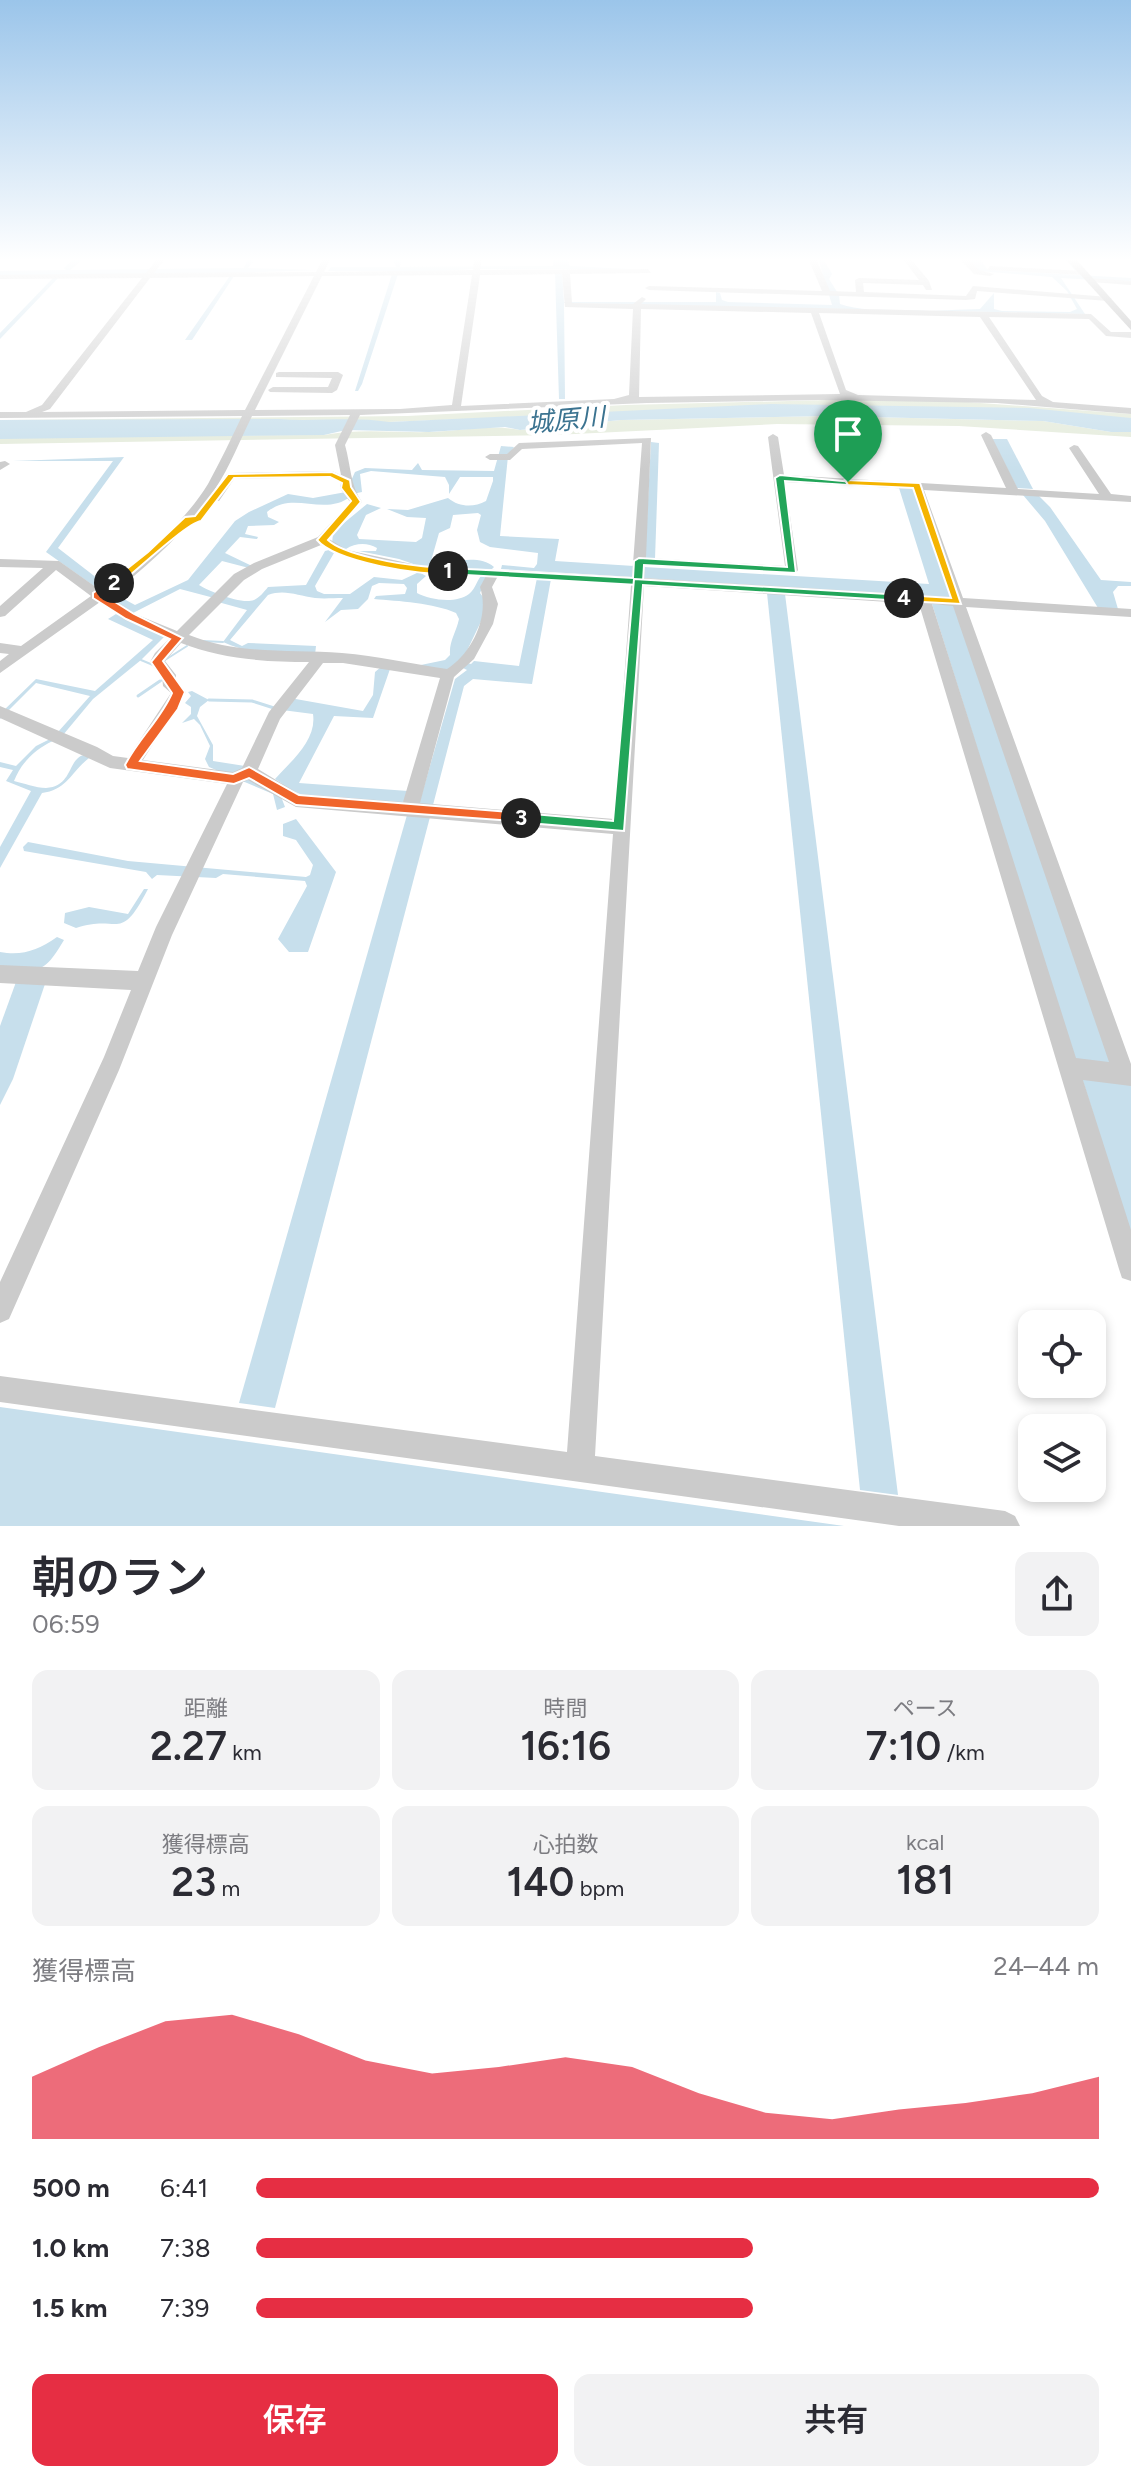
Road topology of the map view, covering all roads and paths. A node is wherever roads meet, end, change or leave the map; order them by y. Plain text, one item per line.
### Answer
1 (106, 329) edge
2 (291, 329) edge
3 (469, 329) edge
4 (636, 329) edge
5 (821, 329) edge
6 (993, 329) edge
7 (1104, 329) edge
8 (1131, 335) edge
9 (273, 365) junction
10 (279, 375) junction
11 (273, 390) junction
12 (869, 397) junction
13 (603, 403) junction
14 (1067, 405) junction
15 (43, 410) junction
16 (1131, 411) edge
17 (351, 412) junction
18 (429, 412) junction
19 (201, 413) junction
20 (249, 413) junction
21 (1, 415) edge
22 (986, 435) dead end
23 (773, 437) dead end
24 (1074, 448) dead end
25 (499, 457) dead end
26 (780, 478) junction
27 (917, 485) junction
28 (349, 489) junction
29 (1013, 490) junction
30 (1108, 498) junction
31 (1131, 499) edge
32 (188, 519) junction
33 (322, 540) junction
34 (0, 563) edge
35 (55, 564) junction
36 (638, 571) junction
37 (494, 572) junction
38 (97, 596) junction
39 (942, 600) junction
40 (0, 613) edge
41 (1131, 613) edge
42 (177, 638) junction
43 (0, 648) edge
44 (23, 651) junction
45 (318, 658) junction
46 (0, 668) edge
47 (459, 668) junction
48 (2, 713) edge
49 (132, 765) junction
50 (241, 776) junction
51 (420, 809) junction
52 (619, 827) junction
53 (0, 974) edge
54 (142, 981) junction
55 (1069, 1068) junction
56 (1113, 1073) edge
57 (1131, 1269) edge
58 (0, 1310) edge
59 (0, 1389) edge
60 (580, 1468) junction
61 (1005, 1526) edge

1 - 15 street
2 - 9 street
3 - 18 street
4 - 13 street
5 - 12 street
6 - 14 street
7 - 8 street
9 - 10 street
9 - 20 street
10 - 11 street
10 - 11 street
11 - 17 street
12 - 13 street
12 - 14 street
13 - 18 street
14 - 16 street
15 - 19 street
15 - 21 street
17 - 18 street
17 - 20 street
17 - 28 street
19 - 20 street
19 - 21 street
20 - 32 street
22 - 29 street
23 - 26 street
24 - 30 street
25 - 36 street
26 - 27 street
26 - 36 street
27 - 29 street
27 - 39 street
28 - 32 street
28 - 33 street
29 - 30 street
30 - 31 street
32 - 38 street
33 - 37 street
33 - 42 street
34 - 35 street
35 - 38 street
35 - 40 street
36 - 37 street
36 - 39 street
36 - 52 street
37 - 47 street
38 - 42 street
38 - 44 street
39 - 41 street
39 - 55 street
39 - 56 street
42 - 45 street
42 - 49 street
43 - 44 street
44 - 46 street
45 - 47 street
45 - 50 street
47 - 51 street
48 - 49 street
49 - 50 street
50 - 51 street
50 - 54 street
51 - 52 street
52 - 60 street
53 - 54 street
54 - 58 street
55 - 56 street
55 - 57 street
59 - 60 street
60 - 61 street

